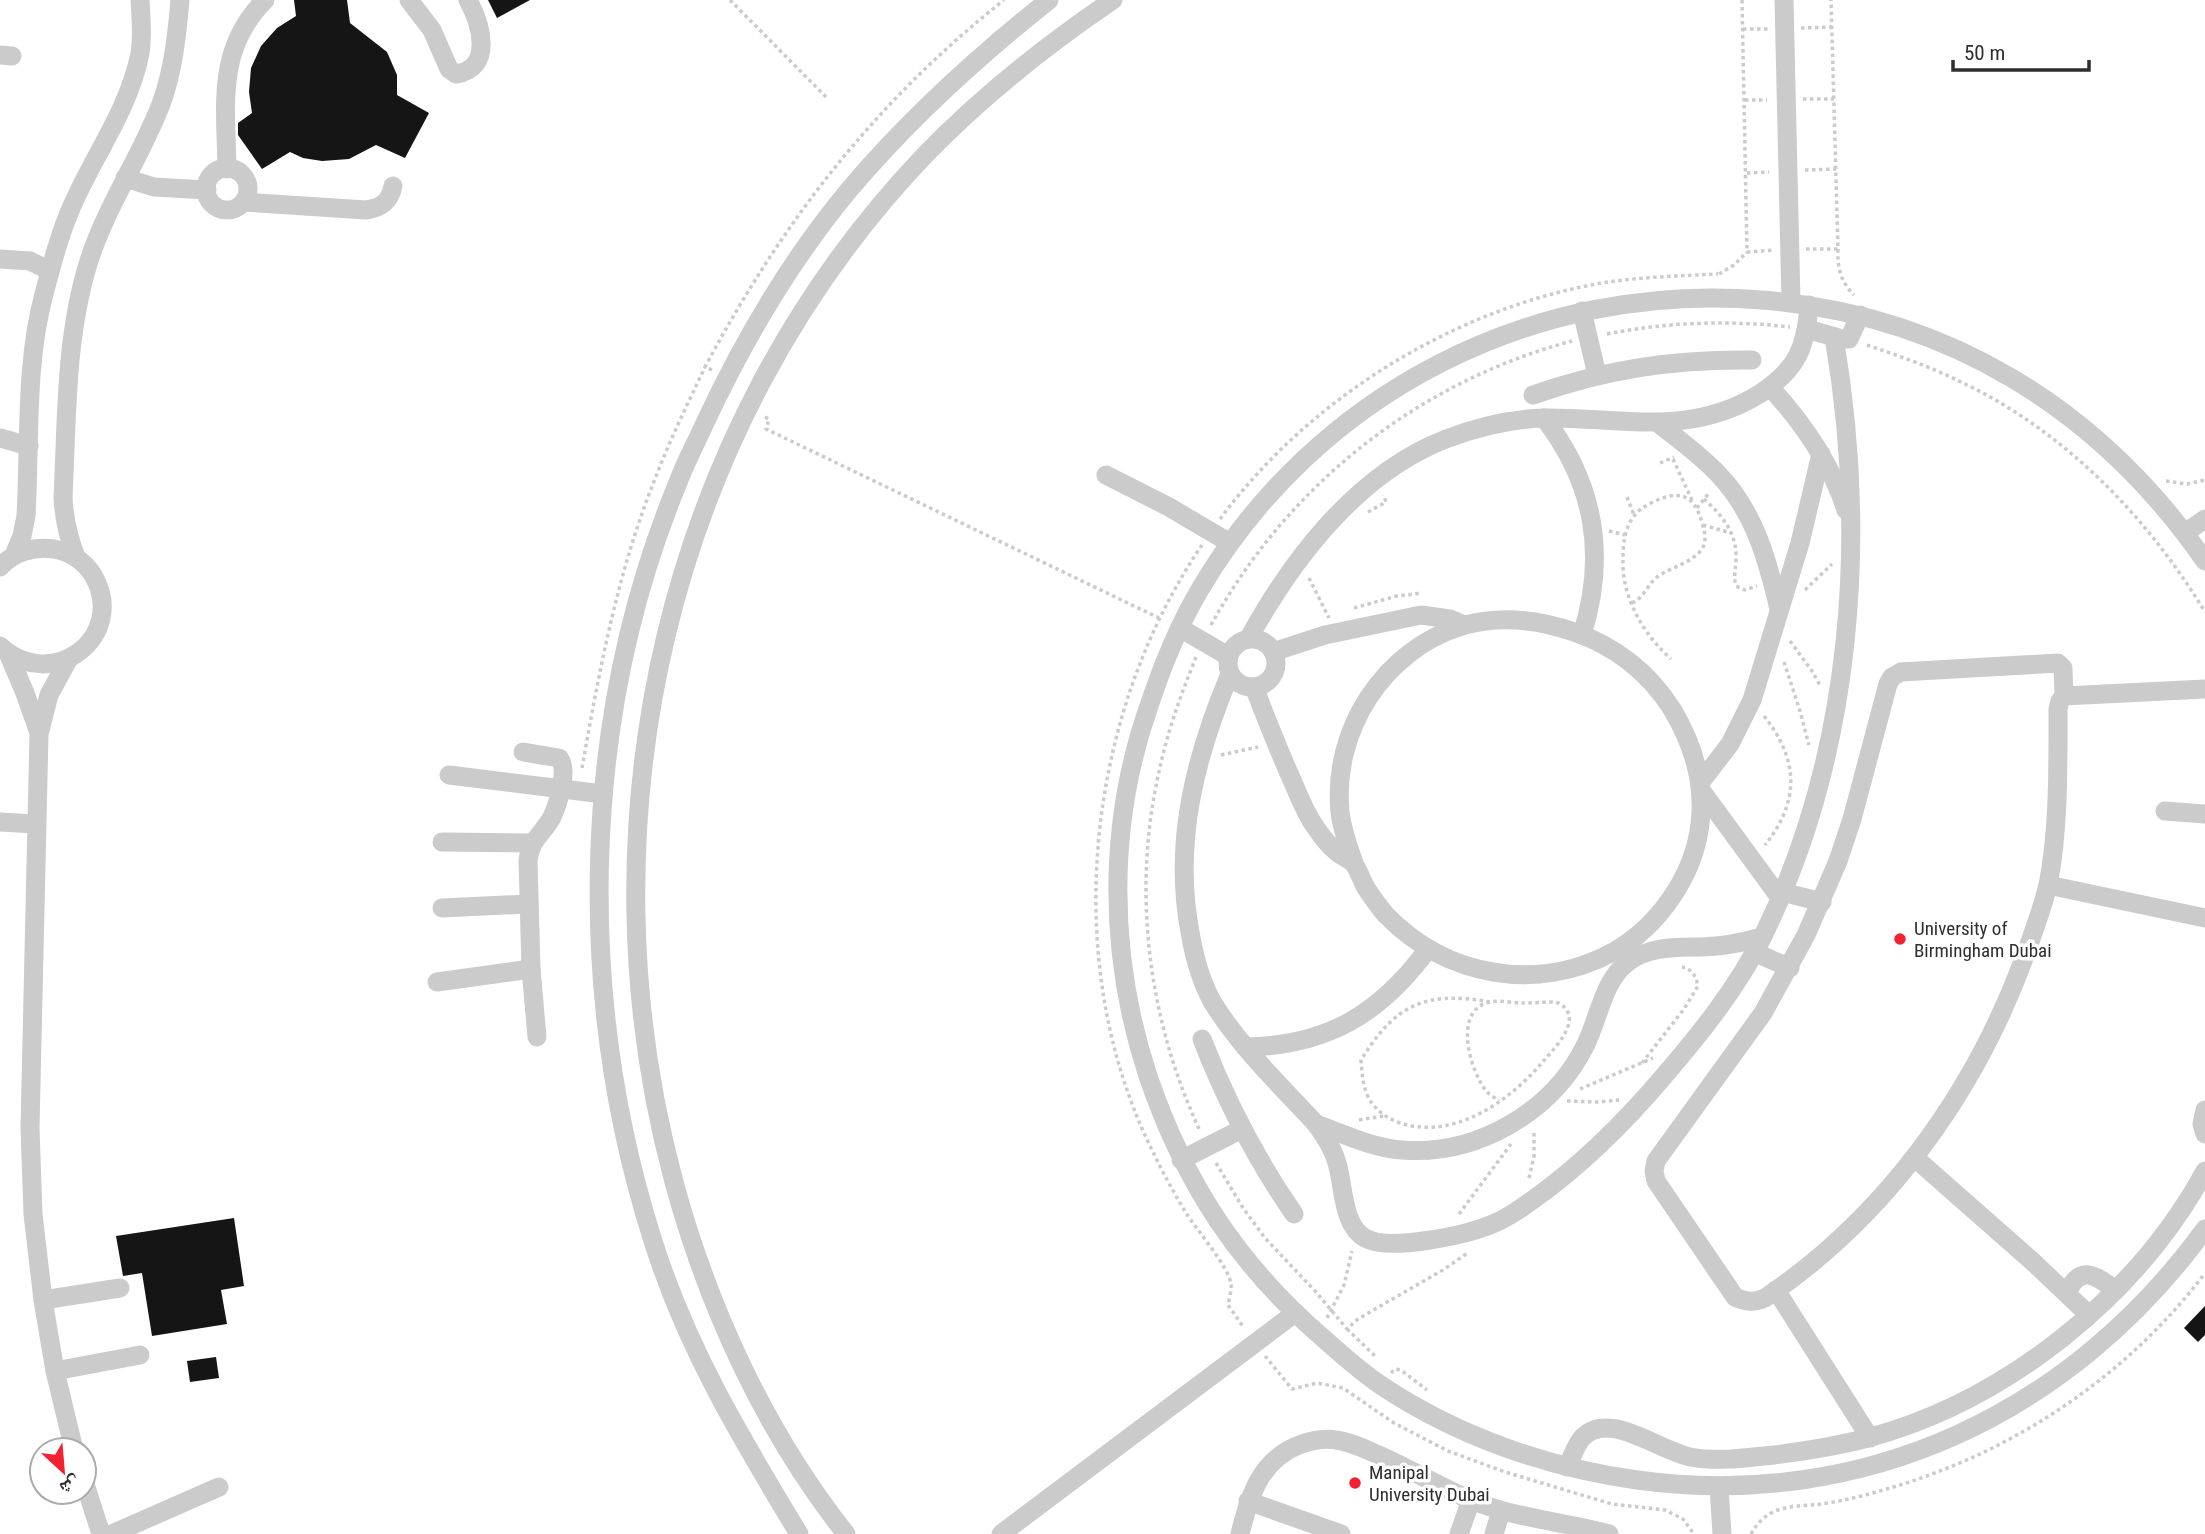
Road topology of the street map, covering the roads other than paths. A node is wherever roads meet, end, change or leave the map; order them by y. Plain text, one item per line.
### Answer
1 (140, 0) edge
2 (180, 0) edge
3 (265, 0) edge
4 (408, 0) edge
5 (468, 0) edge
6 (1049, 0) edge
7 (1113, 0) edge
8 (1784, 0) edge
9 (227, 169) junction
10 (125, 178) junction
11 (393, 186) dead end
12 (207, 190) junction
13 (244, 202) junction
14 (0, 258) edge
15 (50, 271) junction
16 (1800, 304) junction
17 (1582, 311) junction
18 (1860, 315) junction
19 (1807, 329) junction
20 (1842, 338) junction
21 (1752, 360) dead end
22 (1597, 375) junction
23 (1770, 387) junction
24 (1533, 395) dead end
25 (1544, 418) junction
26 (1658, 423) junction
27 (0, 438) edge
28 (29, 446) junction
29 (1821, 454) junction
30 (1106, 475) dead end
31 (2205, 519) edge
32 (1851, 531) junction
33 (2185, 533) junction
34 (1230, 543) junction
35 (76, 557) junction
36 (7, 561) edge
37 (2205, 561) edge
38 (1776, 623) junction
39 (1464, 625) junction
40 (1180, 628) junction
41 (1582, 635) junction
42 (1249, 638) junction
43 (4, 649) edge
44 (1273, 652) junction
45 (68, 660) junction
46 (1229, 665) junction
47 (1254, 687) junction
48 (2205, 689) edge
49 (2064, 696) junction
50 (39, 733) junction
51 (523, 752) dead end
52 (450, 770) dead end
53 (562, 783) junction
54 (1700, 787) junction
55 (603, 794) junction
56 (2165, 811) dead end
57 (2205, 814) edge
58 (0, 822) edge
59 (35, 824) junction
60 (442, 842) dead end
61 (532, 843) junction
62 (1354, 863) junction
63 (2048, 885) junction
64 (1781, 895) junction
65 (1822, 902) junction
66 (528, 904) junction
67 (442, 908) dead end
68 (2205, 918) edge
69 (1758, 944) junction
70 (1428, 949) junction
71 (1790, 968) junction
72 (531, 969) junction
73 (437, 982) dead end
74 (537, 1037) dead end
75 (1202, 1039) dead end
76 (1245, 1047) junction
77 (2205, 1110) edge
78 (1316, 1124) junction
79 (1242, 1129) junction
80 (2205, 1134) edge
81 (1915, 1158) junction
82 (1181, 1160) junction
83 (2205, 1171) edge
84 (1294, 1213) dead end
85 (2205, 1229) edge
86 (120, 1288) dead end
87 (1776, 1290) junction
88 (2116, 1290) junction
89 (2067, 1293) junction
90 (43, 1300) junction
91 (1295, 1313) junction
92 (2089, 1315) junction
93 (140, 1355) dead end
94 (55, 1371) junction
95 (71, 1436) edge
96 (1870, 1438) junction
97 (1567, 1467) junction
98 (219, 1487) dead end
99 (1718, 1487) junction
100 (1471, 1500) junction
101 (1248, 1501) junction
102 (92, 1506) edge
103 (1501, 1511) junction
104 (101, 1534) edge
105 (111, 1534) edge
106 (799, 1534) edge
107 (846, 1534) edge
108 (1001, 1534) edge
109 (1240, 1534) edge
110 (1341, 1534) edge
111 (1459, 1534) edge
112 (1494, 1534) edge
113 (1609, 1534) edge
114 (1722, 1534) edge

1 - 15 street
2 - 10 street
3 - 9 street
4 - 5 street
6 - 55 street
7 - 107 street
8 - 16 street
9 - 12 street
9 - 13 street
10 - 12 street
10 - 35 street
11 - 13 street
12 - 13 street
14 - 15 street
15 - 28 street
16 - 17 street
16 - 18 street
16 - 19 street
17 - 22 street
17 - 34 street
18 - 20 street
18 - 33 street
19 - 20 street
19 - 23 street
20 - 32 street
21 - 22 street
22 - 24 street
23 - 26 street
23 - 29 street
25 - 26 street
25 - 41 street
25 - 42 street
26 - 38 street
27 - 28 street
28 - 36 street
29 - 32 street
29 - 38 street
30 - 34 street
31 - 33 street
32 - 64 street
33 - 37 street
34 - 40 street
35 - 36 street
35 - 45 street
38 - 54 street
39 - 41 street
39 - 44 street
39 - 62 street
40 - 46 street
40 - 82 street
41 - 54 street
42 - 44 street
42 - 46 street
43 - 45 street
43 - 50 street
44 - 47 street
45 - 50 street
46 - 47 street
46 - 76 street
47 - 62 street
48 - 49 street
49 - 63 street
49 - 65 street
50 - 59 street
51 - 53 street
52 - 53 street
53 - 55 street
53 - 61 street
54 - 64 street
54 - 70 street
55 - 106 street
56 - 57 street
58 - 59 street
59 - 90 street
60 - 61 street
61 - 66 street
62 - 70 street
63 - 68 street
63 - 81 street
64 - 65 street
64 - 69 street
65 - 71 street
66 - 67 street
66 - 72 street
69 - 71 street
69 - 78 street
69 - 78 street
70 - 76 street
71 - 87 street
72 - 73 street
72 - 74 street
75 - 79 street
76 - 78 street
77 - 80 street
79 - 82 street
79 - 84 street
81 - 87 street
81 - 89 street
82 - 91 street
83 - 88 street
85 - 99 street
86 - 90 street
87 - 96 street
88 - 89 street
88 - 92 street
89 - 92 street
90 - 94 street
91 - 97 street
91 - 108 street
92 - 96 street
93 - 94 street
94 - 95 street
96 - 97 street
97 - 99 street
98 - 105 street
99 - 114 street
100 - 101 street
100 - 103 street
100 - 111 street
101 - 109 street
101 - 110 street
102 - 104 street
103 - 112 street
103 - 113 street

